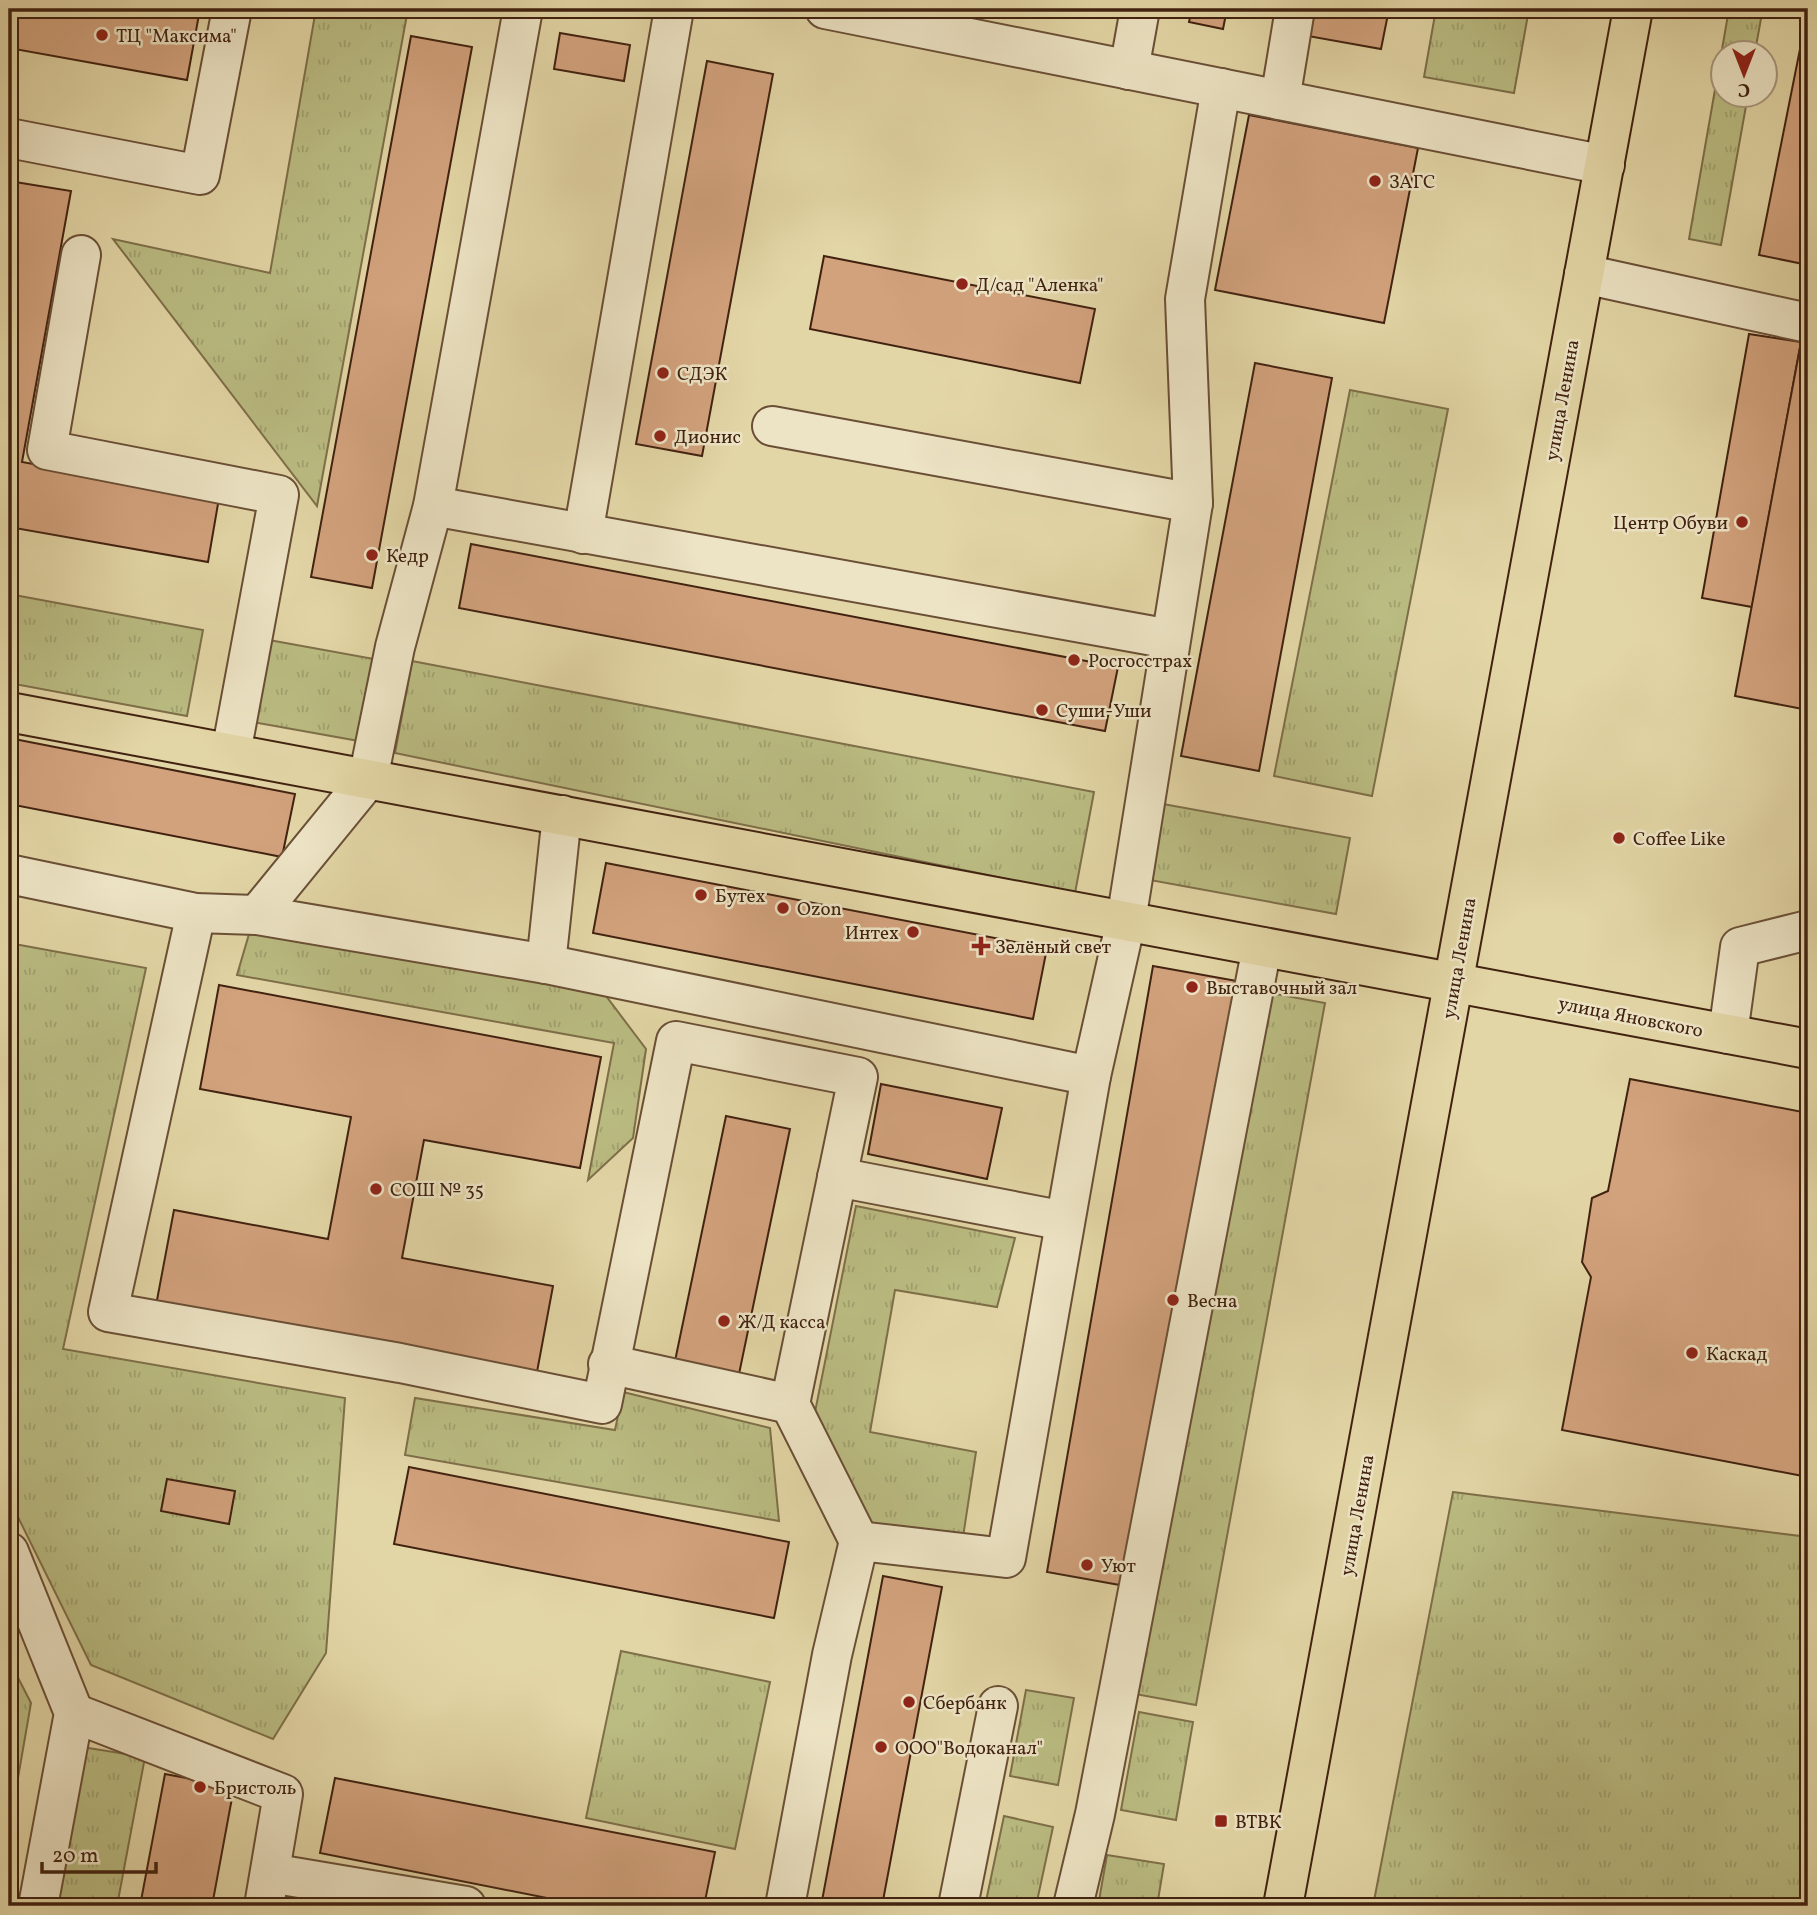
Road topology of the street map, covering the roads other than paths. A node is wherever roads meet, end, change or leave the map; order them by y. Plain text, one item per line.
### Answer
1 (232, 9) edge
2 (523, 9) edge
3 (674, 9) edge
4 (831, 9) edge
5 (1140, 9) edge
6 (1295, 9) edge
7 (1633, 9) edge
8 (1129, 70) junction
9 (1221, 88) junction
10 (1280, 100) junction
11 (9, 138) edge
12 (1605, 165) junction
13 (81, 255) dead end
14 (1584, 274) junction
15 (1808, 323) edge
16 (772, 426) dead end
17 (1193, 503) junction
18 (433, 506) junction
19 (583, 534) junction
20 (1170, 639) junction
21 (9, 712) edge
22 (231, 754) junction
23 (368, 779) junction
24 (562, 815) junction
25 (9, 874) edge
26 (196, 913) junction
27 (257, 915) junction
28 (1126, 921) junction
29 (1808, 930) edge
30 (1262, 947) junction
31 (546, 964) junction
32 (1454, 983) junction
33 (1728, 1034) junction
34 (1808, 1049) edge
35 (1091, 1076) junction
36 (837, 1177) junction
37 (1065, 1221) junction
38 (608, 1364) junction
39 (790, 1404) junction
40 (859, 1541) junction
41 (9, 1552) edge
42 (998, 1706) dead end
43 (74, 1713) junction
44 (267, 1889) edge
45 (38, 1906) edge
46 (466, 1906) edge
47 (785, 1906) edge
48 (958, 1906) edge
49 (1073, 1906) edge
50 (1283, 1906) edge

1 - 11 lane
2 - 18 lane
3 - 19 lane
4 - 8 lane
5 - 8 lane
6 - 10 lane
7 - 12 main road, улица Ленина
8 - 9 lane
9 - 10 lane
9 - 17 lane
10 - 12 lane
12 - 14 main road, улица Ленина
13 - 22 lane
14 - 15 lane
14 - 32 main road, улица Ленина
16 - 17 lane
17 - 20 lane
18 - 19 lane
18 - 23 lane
19 - 20 lane
20 - 28 lane
21 - 22 main road, улица Яновского
22 - 23 main road, улица Яновского
23 - 24 main road, улица Яновского
23 - 27 lane
24 - 28 main road, улица Яновского
24 - 31 lane
25 - 26 lane
26 - 27 lane
26 - 38 lane
27 - 31 lane
28 - 30 main road, улица Яновского
28 - 35 lane
29 - 33 lane
30 - 32 main road, улица Яновского
30 - 49 lane
31 - 35 lane
32 - 33 main road, улица Яновского
32 - 50 main road, улица Ленина
33 - 34 main road, улица Яновского
35 - 37 lane
36 - 37 lane
36 - 38 lane
36 - 39 lane
37 - 40 lane
38 - 39 lane
39 - 40 lane
40 - 47 lane
41 - 43 lane
42 - 48 lane
43 - 44 lane
43 - 45 lane
44 - 46 lane

